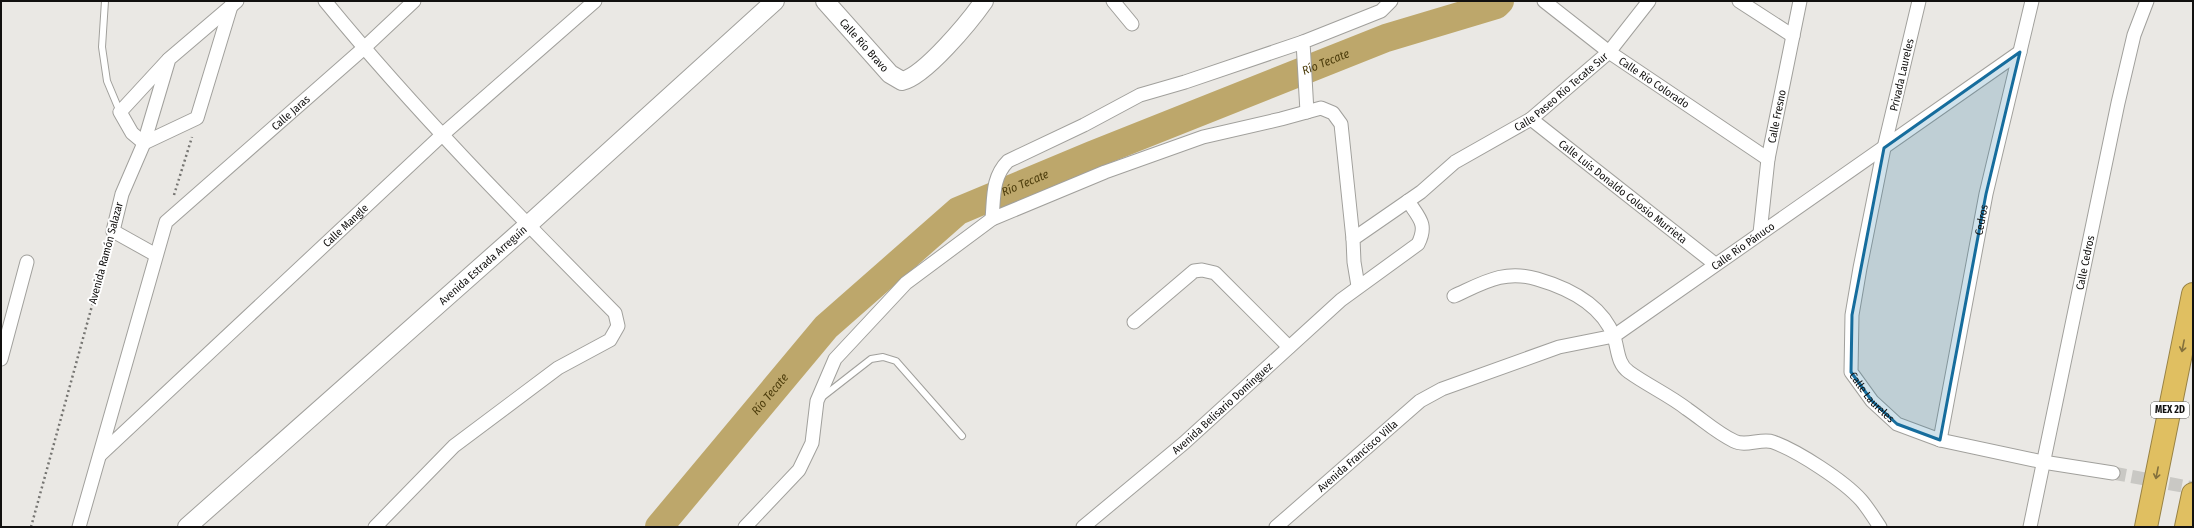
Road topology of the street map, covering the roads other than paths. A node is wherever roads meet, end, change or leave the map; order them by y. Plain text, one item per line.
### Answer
1 (105, 1) edge
2 (325, 1) edge
3 (414, 1) edge
4 (595, 1) edge
5 (775, 1) edge
6 (825, 1) edge
7 (1113, 1) edge
8 (1391, 1) edge
9 (1544, 1) edge
10 (1649, 1) edge
11 (1740, 1) edge
12 (1800, 1) edge
13 (1920, 1) edge
14 (2032, 1) edge
15 (2147, 1) edge
16 (233, 3) edge
17 (976, 4) edge
18 (1132, 24) dead end
19 (1792, 36) junction
20 (1303, 42) junction
21 (364, 48) junction
22 (1609, 52) junction
23 (2020, 52) junction
24 (169, 59) junction
25 (120, 112) junction
26 (1307, 112) junction
27 (1530, 119) junction
28 (442, 134) junction
29 (144, 144) junction
30 (1884, 148) junction
31 (1768, 160) junction
32 (1408, 201) junction
33 (992, 219) junction
34 (528, 225) junction
35 (1760, 233) junction
36 (1353, 239) junction
37 (156, 255) junction
38 (27, 262) dead end
39 (1716, 264) junction
40 (1358, 286) junction
41 (2193, 294) edge
42 (1454, 296) dead end
43 (1134, 322) dead end
44 (1614, 336) junction
45 (1289, 347) junction
46 (1, 359) edge
47 (1442, 389) joint
48 (817, 401) junction
49 (962, 436) dead end
50 (1940, 440) junction
51 (100, 455) junction
52 (2043, 462) junction
53 (2113, 473) tunnel mouth
54 (2193, 494) edge
55 (79, 527) edge
56 (187, 527) edge
57 (375, 527) edge
58 (745, 527) edge
59 (1083, 527) edge
60 (1276, 527) edge
61 (1880, 527) edge
62 (2030, 527) edge
63 (2146, 527) edge
64 (2186, 527) edge

1 - 25 lane
2 - 21 street
3 - 21 street, Calle Jaras
4 - 28 street, Calle Mangle
5 - 34 street, Avenida Estrada Arreguín
6 - 17 street, Calle Río Bravo
7 - 18 street
8 - 20 street
9 - 22 street, Calle Río Colorado
10 - 22 street, Calle Paseo Río Tecate Sur
11 - 19 street
12 - 19 street, Calle Fresno
13 - 30 street, Privada Laureles
14 - 23 street, Cedros
15 - 52 street, Calle Cedros
16 - 24 street
16 - 29 street
19 - 31 street, Calle Fresno
20 - 26 street
20 - 33 street
21 - 28 street
21 - 37 street, Calle Jaras
22 - 27 street, Calle Paseo Río Tecate Sur
22 - 31 street, Calle Río Colorado
23 - 30 street, Calle Río Pánuco
23 - 50 street, Cedros
24 - 25 street
24 - 29 street, Avenida Ramón Salazar
25 - 29 street
26 - 33 street
26 - 36 street
27 - 32 street, Calle Paseo Río Tecate Sur
27 - 39 street, Calle Luis Donaldo Colosio Murrieta
28 - 34 street
28 - 51 street, Calle Mangle
29 - 37 street, Avenida Ramón Salazar
30 - 35 street, Calle Río Pánuco
30 - 50 street, Calle Laureles
31 - 35 street, Calle Fresno
32 - 36 street, Calle Paseo Río Tecate Sur
32 - 40 street, Avenida Belisario Domínguez
33 - 48 street
34 - 56 street, Avenida Estrada Arreguín
34 - 57 street
35 - 39 street, Calle Río Pánuco
36 - 40 street
37 - 51 street
38 - 46 street
39 - 44 street, Calle Río Pánuco
40 - 45 street, Avenida Belisario Domínguez
41 -> 63 highway, MEX 2D
42 - 44 street
43 - 45 street
44 - 47 street, Calle Río Pánuco
44 - 61 street
45 - 59 street, Avenida Belisario Domínguez
47 - 60 street, Avenida Francisco Villa
48 - 49 lane
48 - 58 street
50 - 52 street, Calle Laureles
51 - 55 street
52 - 53 street, Calle Laureles
52 - 62 street, Calle Cedros
54 - 64 highway

